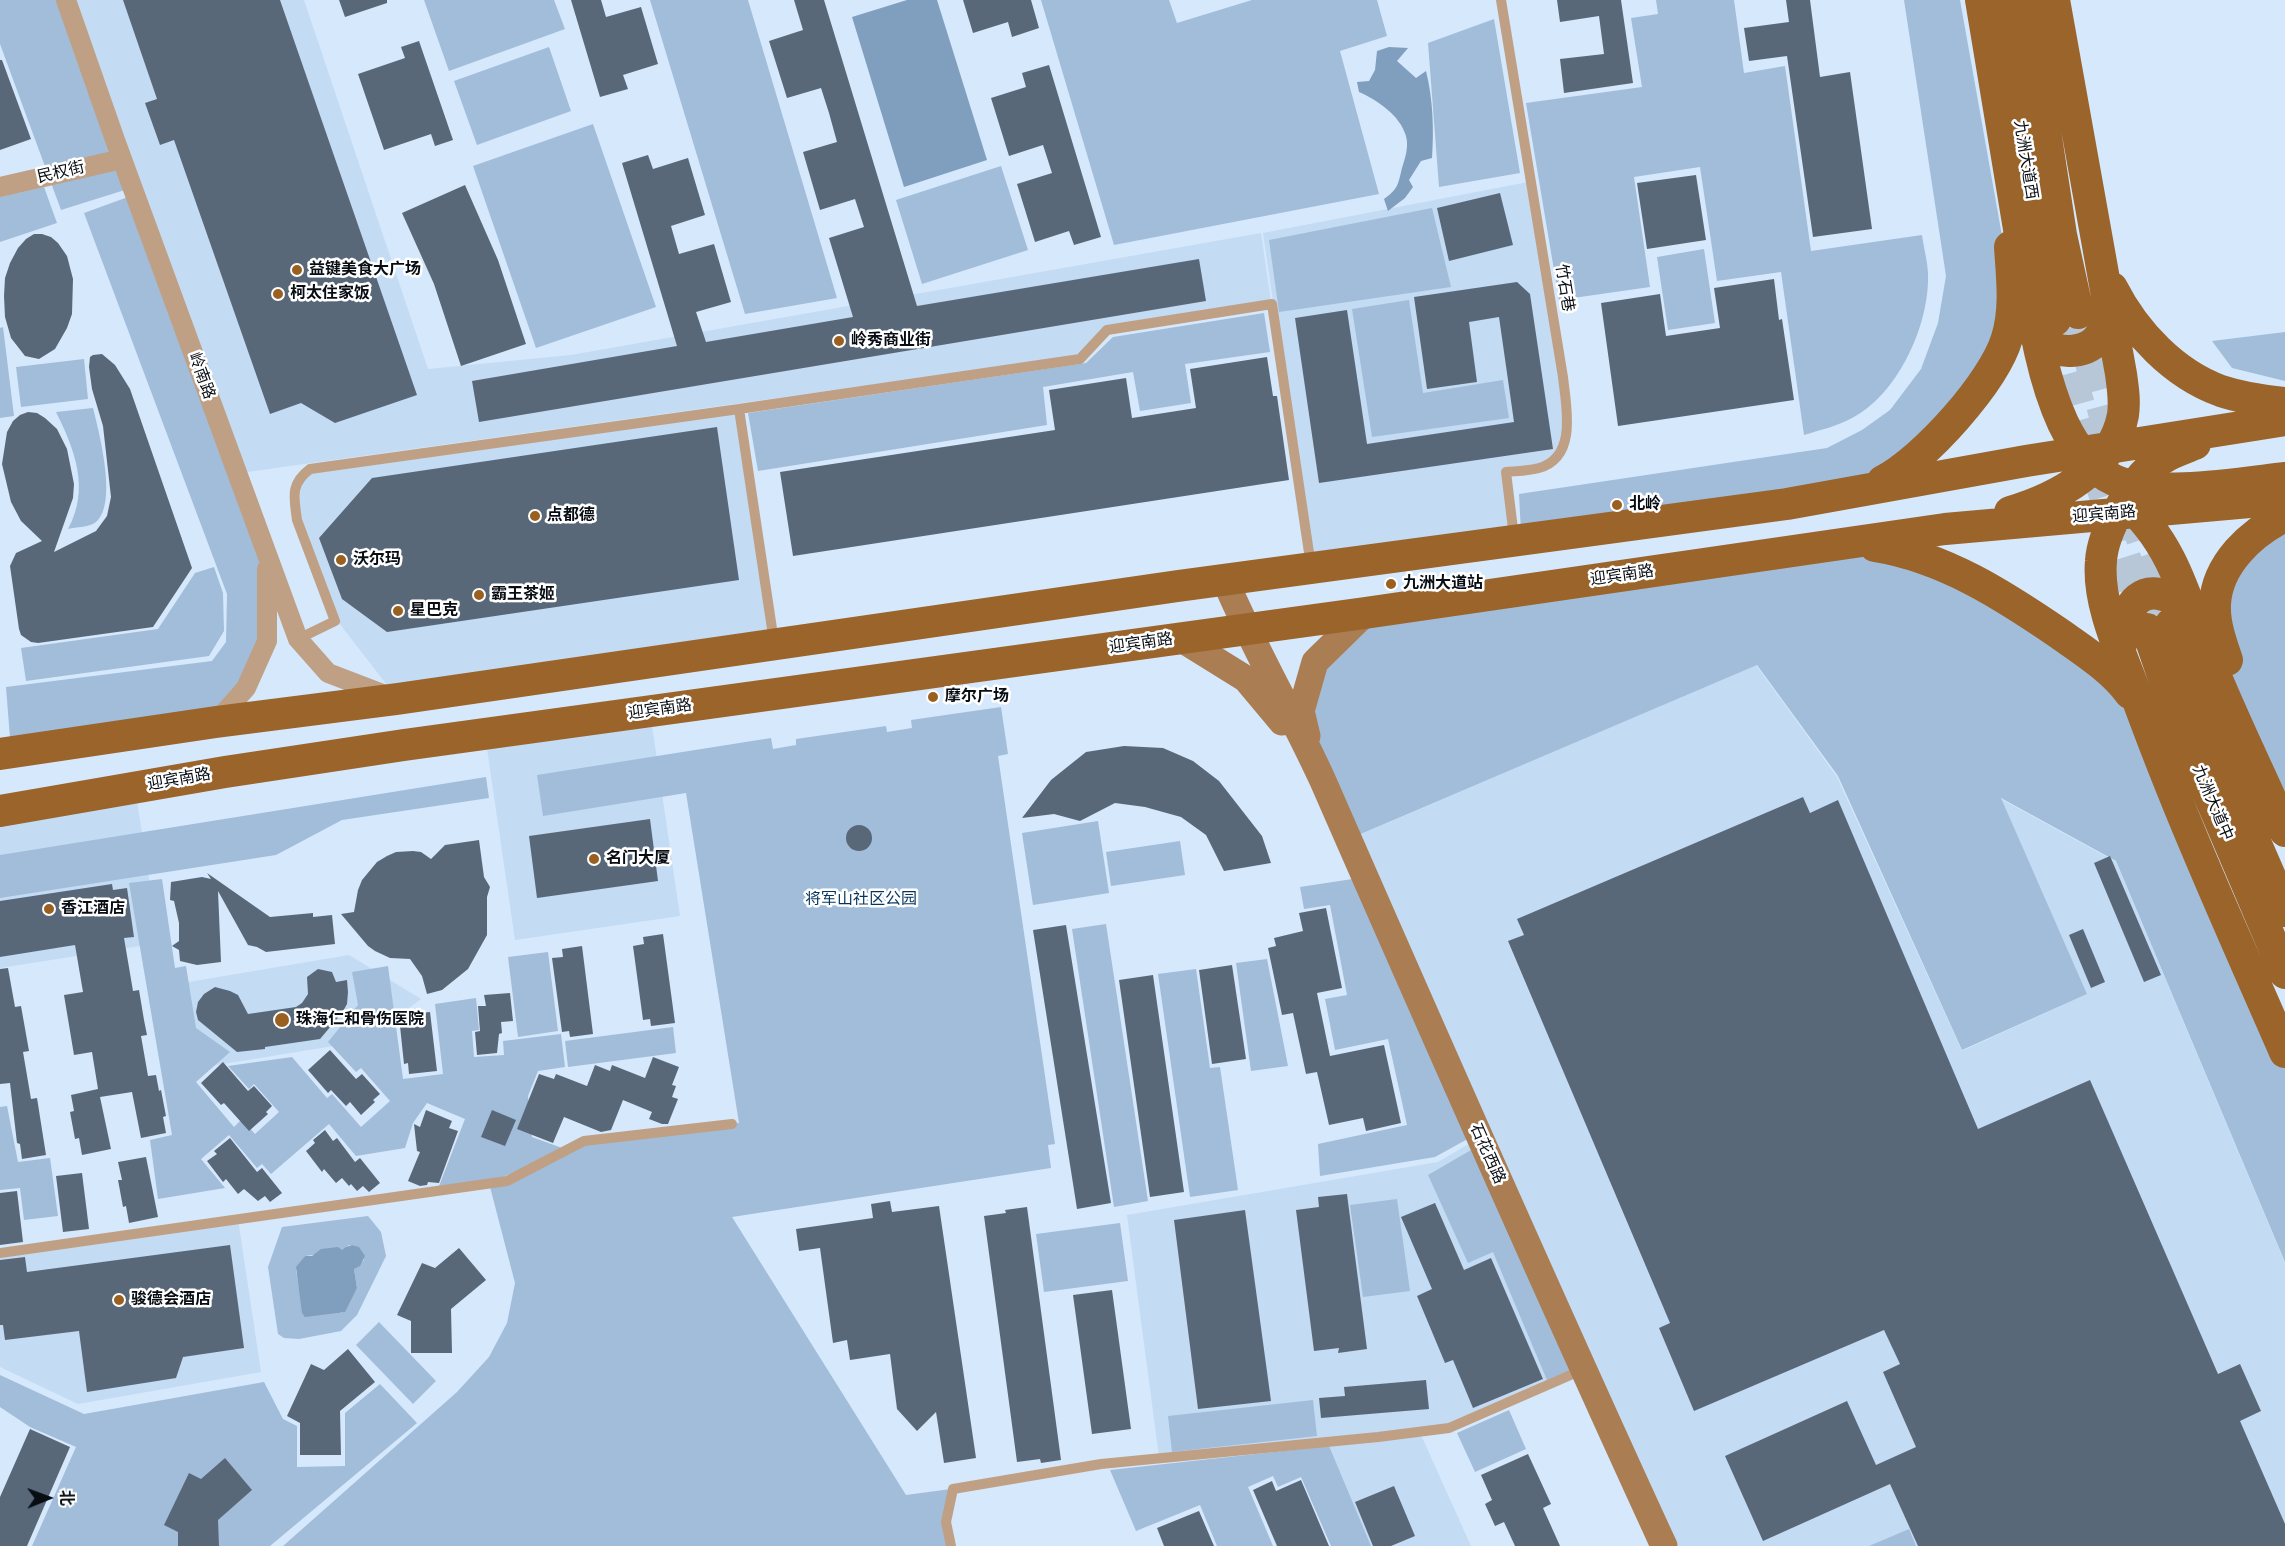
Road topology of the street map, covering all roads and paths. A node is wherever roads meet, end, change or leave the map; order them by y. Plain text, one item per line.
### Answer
1 (66, 0) edge
2 (1501, 0) edge
3 (1969, 0) edge
4 (1982, 0) edge
5 (1998, 0) edge
6 (2025, 0) edge
7 (2054, 0) edge
8 (122, 159) junction
9 (0, 187) edge
10 (2010, 247) junction
11 (2102, 268) junction
12 (2108, 300) junction
13 (2022, 319) junction
14 (2285, 403) edge
15 (739, 408) junction
16 (2285, 420) edge
17 (2248, 427) junction
18 (2094, 459) junction
19 (2285, 478) edge
20 (1870, 488) junction
21 (2285, 499) edge
22 (1787, 504) junction
23 (2128, 504) junction
24 (2285, 516) edge
25 (1945, 529) junction
26 (1514, 541) junction
27 (1854, 542) junction
28 (1795, 551) junction
29 (267, 557) junction
30 (1311, 568) junction
31 (1225, 580) junction
32 (1365, 613) junction
33 (2169, 621) junction
34 (1246, 629) junction
35 (1180, 638) junction
36 (298, 639) junction
37 (775, 645) junction
38 (2120, 651) junction
39 (397, 699) junction
40 (2145, 720) junction
41 (216, 722) junction
42 (0, 754) edge
43 (1313, 760) junction
44 (0, 811) edge
45 (2281, 822) edge
46 (2285, 911) edge
47 (2285, 973) edge
48 (2285, 1052) edge
49 (732, 1124) dead end
50 (0, 1252) edge
51 (1582, 1370) junction
52 (951, 1546) edge
53 (1664, 1546) edge

1 - 8 street, 岭南路
2 - 26 lane, 竹石巷
3 - 10 main road
4 - 19 main road, bridge
5 - 6 main road, 九洲大道西
7 - 11 main road
8 - 9 street, 民权街
8 - 29 street, 岭南路
10 - 13 main road
10 - 20 main road
11 - 12 main road
11 - 14 main road
12 - 13 main road
12 - 18 main road
13 - 18 main road
15 - 30 lane
15 - 36 lane
15 - 37 lane
16 - 17 main road
17 - 18 main road
17 - 23 main road
18 - 20 main road
18 - 23 main road
18 - 25 main road
20 - 22 main road
21 - 23 main road
22 - 26 main road
22 - 28 main road
23 - 25 main road, 迎宾南路
23 - 33 main road
23 - 38 main road
24 - 45 main road
25 - 27 main road, 迎宾南路
26 - 30 main road
27 - 28 main road, 迎宾南路
27 - 40 main road
28 - 32 main road, 迎宾南路
29 - 36 street, 岭南路
29 - 41 street
30 - 31 main road
31 - 34 main road
31 - 37 main road
32 - 34 main road, 迎宾南路
32 - 43 main road
33 - 38 main road
33 - 45 main road
33 - 46 main road, 九洲大道中
33 - 47 main road, 九洲大道中
34 - 35 main road, 迎宾南路
34 - 43 main road
35 - 43 main road
35 - 44 main road, 迎宾南路
36 - 39 street, 岭南路
37 - 39 main road
38 - 40 main road
39 - 41 main road
40 - 48 main road
41 - 42 main road
43 - 51 main road, 石花西路
49 - 50 lane
51 - 52 lane
51 - 53 main road, 石花西路

